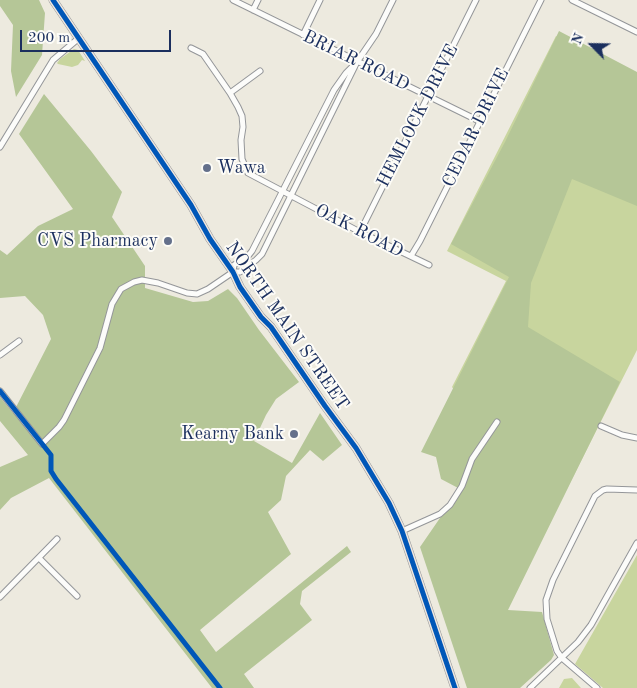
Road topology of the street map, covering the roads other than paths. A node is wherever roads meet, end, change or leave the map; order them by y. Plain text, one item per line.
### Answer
1 (53, 0) edge
2 (233, 0) edge
3 (258, 0) edge
4 (320, 0) edge
5 (393, 0) edge
6 (476, 0) edge
7 (541, 0) edge
8 (572, 0) edge
9 (253, 10) junction
10 (637, 32) edge
11 (303, 35) junction
12 (79, 38) junction
13 (191, 48) dead end
14 (357, 62) junction
15 (260, 71) dead end
16 (230, 93) junction
17 (428, 96) junction
18 (479, 121) junction
19 (0, 147) edge
20 (282, 192) junction
21 (290, 196) junction
22 (266, 222) junction
23 (275, 227) junction
24 (360, 232) junction
25 (410, 256) junction
26 (429, 265) dead end
27 (233, 272) junction
28 (19, 341) dead end
29 (0, 355) edge
30 (0, 391) edge
31 (498, 422) dead end
32 (601, 426) dead end
33 (637, 438) edge
34 (637, 490) edge
35 (402, 532) junction
36 (58, 539) dead end
37 (637, 543) edge
38 (39, 558) junction
39 (77, 596) dead end
40 (0, 598) edge
41 (562, 658) junction
42 (455, 688) edge
43 (530, 688) edge
44 (597, 688) edge

1 - 12 highway, NORTH MAIN STREET
2 - 9 street, BRIAR ROAD
3 - 9 street
4 - 11 street
5 - 14 street
6 - 17 street, HEMLOCK DRIVE
7 - 18 street, CEDAR DRIVE
8 - 10 street
9 - 11 street, BRIAR ROAD
11 - 14 street, BRIAR ROAD
12 - 19 street
12 - 27 highway, NORTH MAIN STREET
13 - 16 street
14 - 17 street, BRIAR ROAD
14 - 20 street
14 - 21 street
15 - 16 street
16 - 20 street, OAK ROAD
17 - 18 street, BRIAR ROAD
17 - 24 street, HEMLOCK DRIVE
18 - 25 street, CEDAR DRIVE
20 - 21 street, OAK ROAD
20 - 22 street
21 - 23 street
21 - 24 street, OAK ROAD
22 - 23 street
22 - 27 street
23 - 27 street
24 - 25 street, OAK ROAD
25 - 26 street, OAK ROAD
27 - 30 street
27 - 35 highway, NORTH MAIN STREET
28 - 29 street
31 - 35 street
32 - 33 street
34 - 41 street
35 - 42 highway, NORTH MAIN STREET
36 - 38 street
37 - 41 street
38 - 39 street
38 - 40 street
41 - 43 street
41 - 44 street

